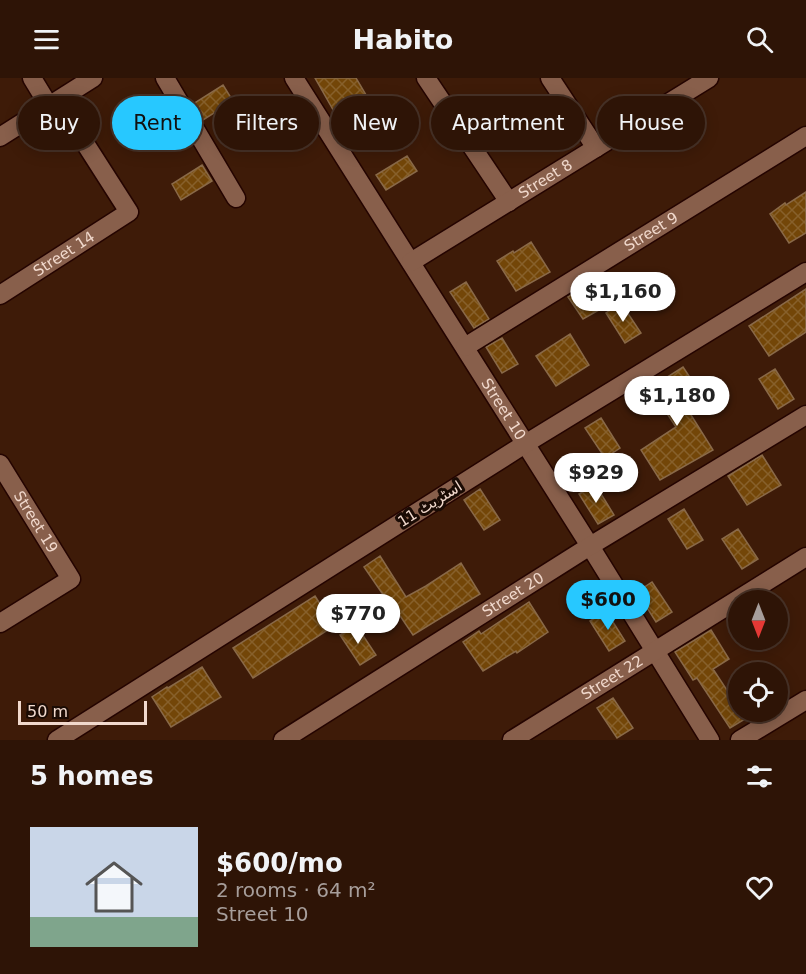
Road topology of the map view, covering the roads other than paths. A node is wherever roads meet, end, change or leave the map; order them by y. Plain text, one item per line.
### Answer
1 (32, 78) edge
2 (93, 78) edge
3 (165, 78) edge
4 (294, 78) edge
5 (426, 78) edge
6 (550, 78) edge
7 (708, 78) edge
8 (48, 96) edge
9 (65, 96) edge
10 (18, 126) edge
11 (806, 136) edge
12 (0, 137) edge
13 (596, 148) junction
14 (86, 150) edge
15 (236, 198) dead end
16 (509, 202) junction
17 (411, 262) junction
18 (806, 272) edge
19 (0, 295) edge
20 (465, 347) junction
21 (806, 415) edge
22 (525, 444) junction
23 (0, 464) edge
24 (590, 546) junction
25 (806, 557) edge
26 (0, 622) edge
27 (655, 651) junction
28 (806, 700) edge
29 (57, 740) edge
30 (283, 740) edge
31 (512, 740) edge
32 (710, 740) edge
33 (740, 740) edge

1 - 8 street
2 - 9 street
3 - 15 street
4 - 17 street, Street 10
5 - 16 street
6 - 13 street
7 - 13 street, Street 8
10 - 12 street
11 - 20 street, Street 9
13 - 16 street, Street 8
14 - 19 street, Street 14
16 - 17 street, Street 8
17 - 20 street, Street 10
18 - 22 street, اسٹریٹ 11
20 - 22 street, Street 10
21 - 24 street, Street 20
22 - 24 street, Street 10
22 - 29 street, اسٹریٹ 11
23 - 26 street, Street 19
24 - 27 street, Street 10
24 - 30 street, Street 20
25 - 27 street, Street 22
27 - 31 street, Street 22
27 - 32 street, Street 10
28 - 33 street

